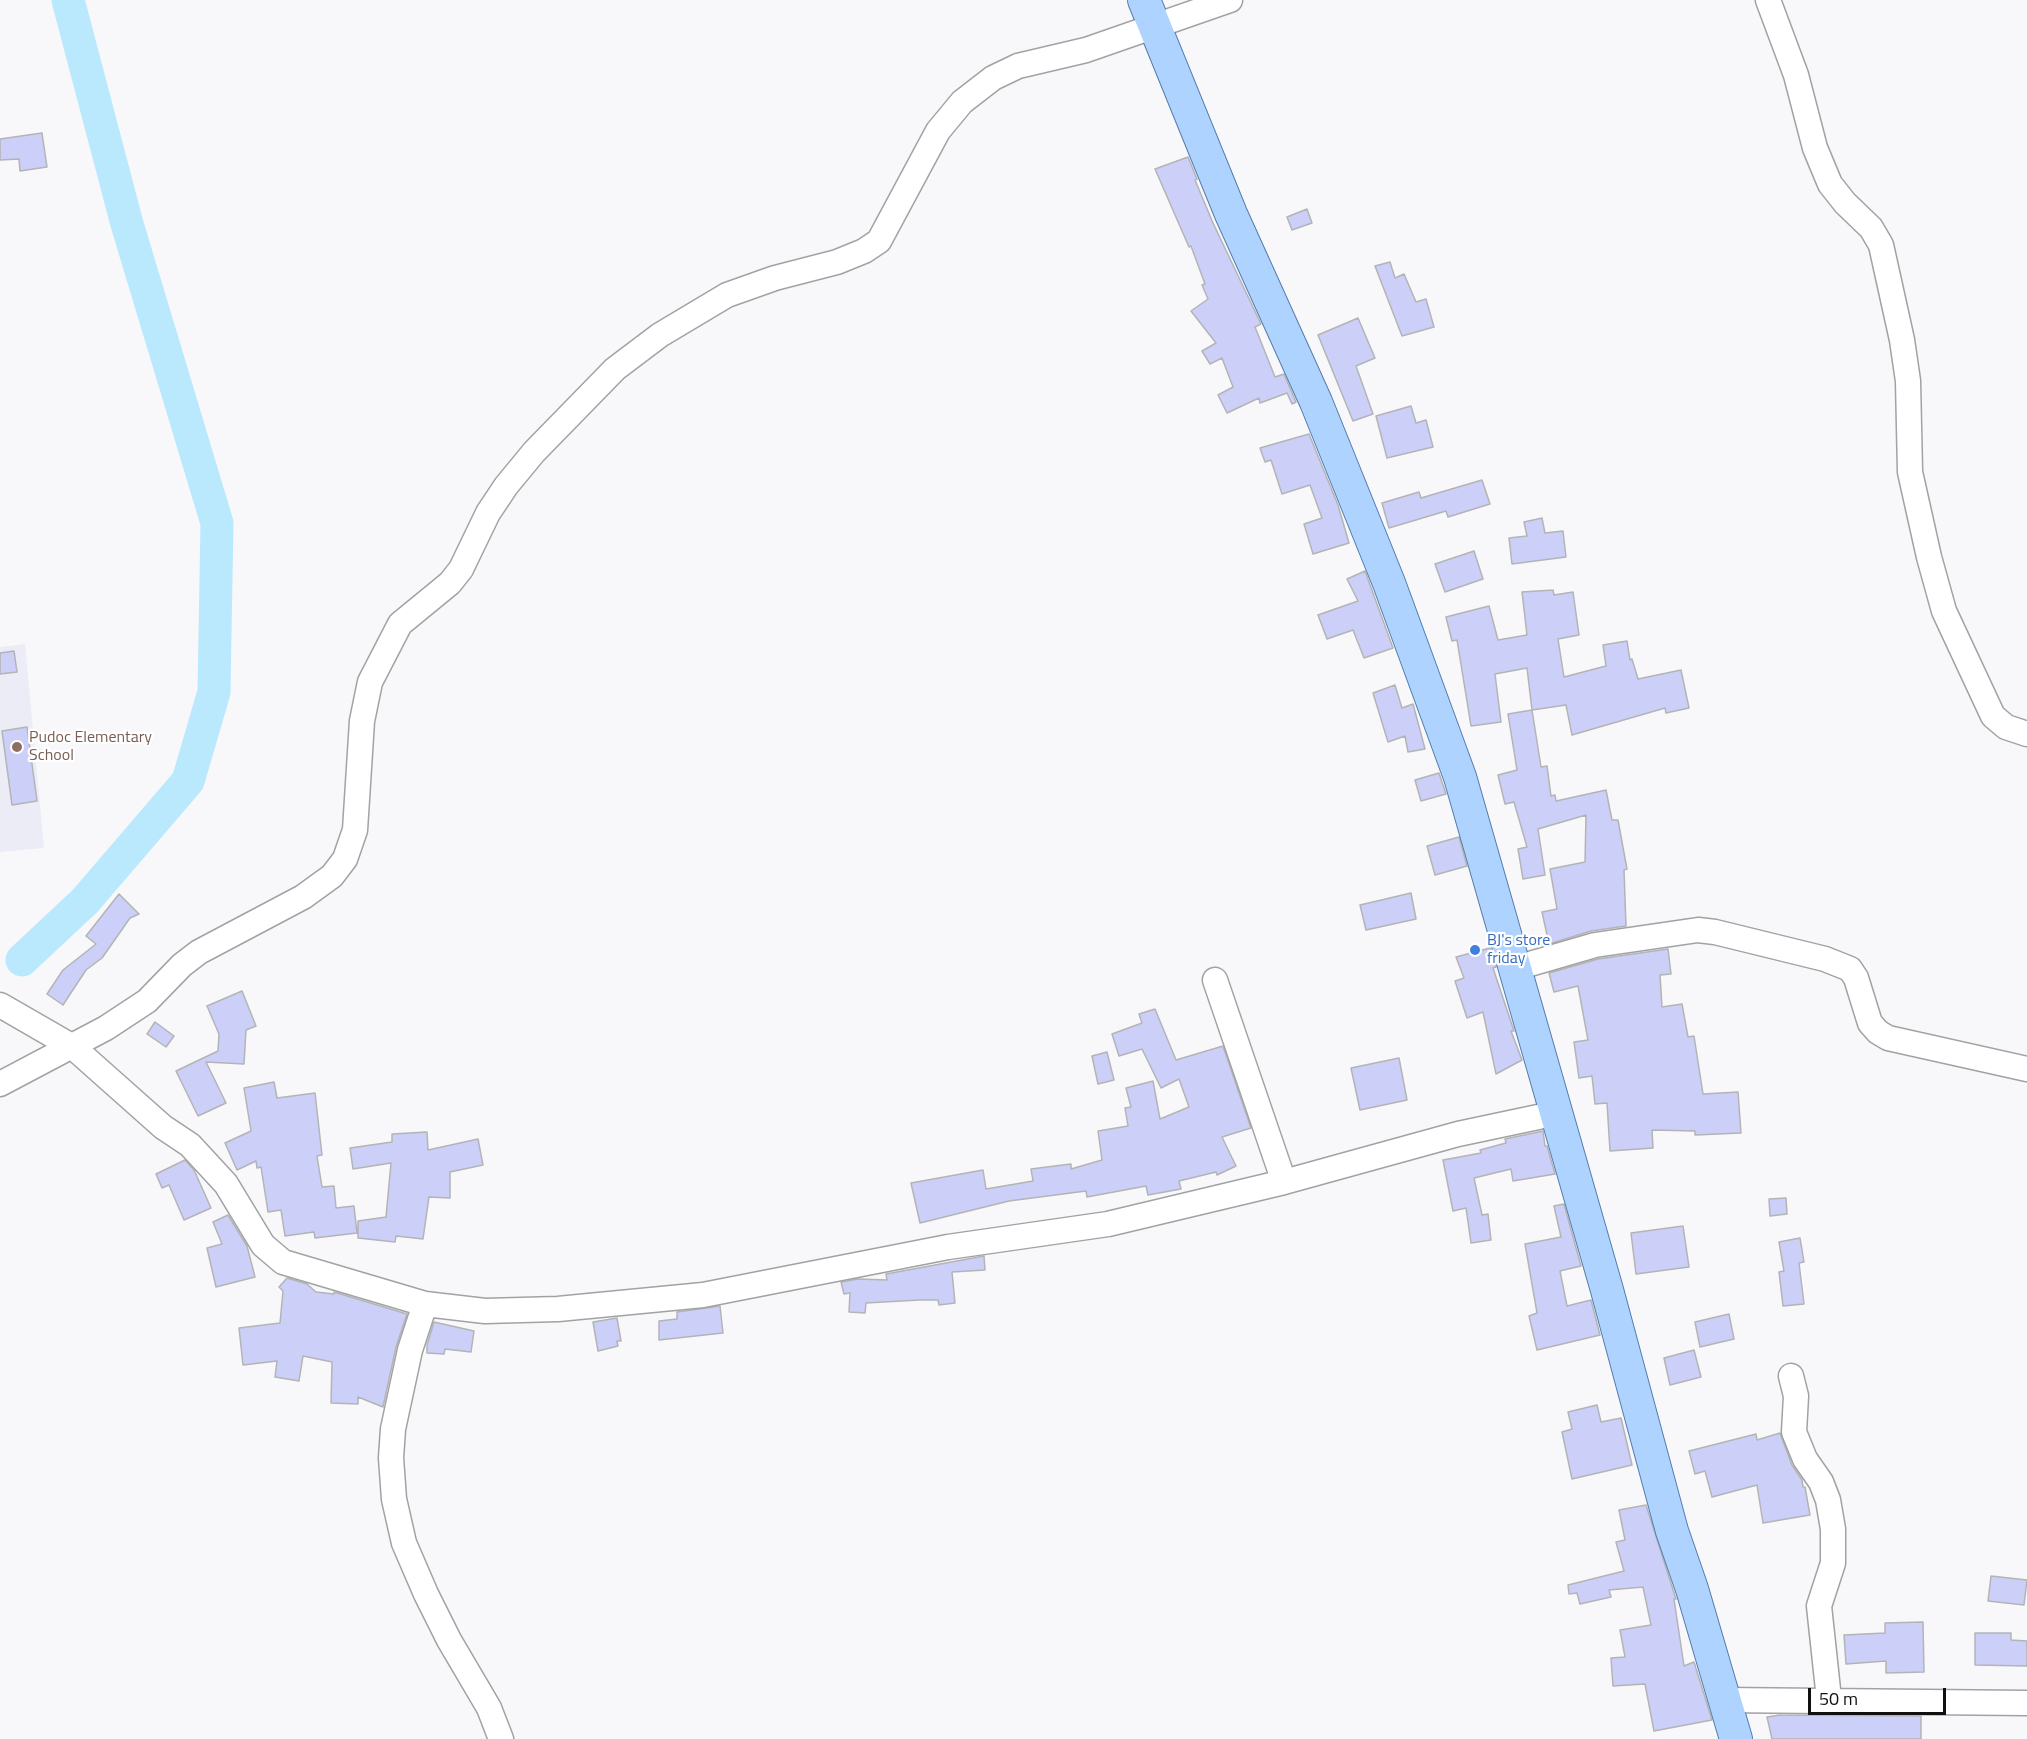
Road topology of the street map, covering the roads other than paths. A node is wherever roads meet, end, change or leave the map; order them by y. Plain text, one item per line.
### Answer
1 (1230, 0) edge
2 (1768, 0) edge
3 (1150, 13) edge
4 (2027, 734) edge
5 (1516, 968) junction
6 (1215, 980) dead end
7 (0, 1005) edge
8 (73, 1047) junction
9 (2027, 1069) edge
10 (0, 1084) edge
11 (1557, 1113) junction
12 (1284, 1182) junction
13 (425, 1304) junction
14 (1791, 1376) dead end
15 (1829, 1699) junction
16 (1723, 1700) junction
17 (2027, 1703) edge
18 (501, 1739) edge
19 (1736, 1739) edge

1 - 3 street
2 - 4 street
3 - 5 main road
3 - 8 street
5 - 9 street
5 - 11 main road
6 - 12 street
7 - 8 street
8 - 10 street
8 - 13 street
11 - 12 street
11 - 16 main road
12 - 13 street
13 - 18 street
14 - 15 street
15 - 16 street
15 - 17 street
16 - 19 main road

